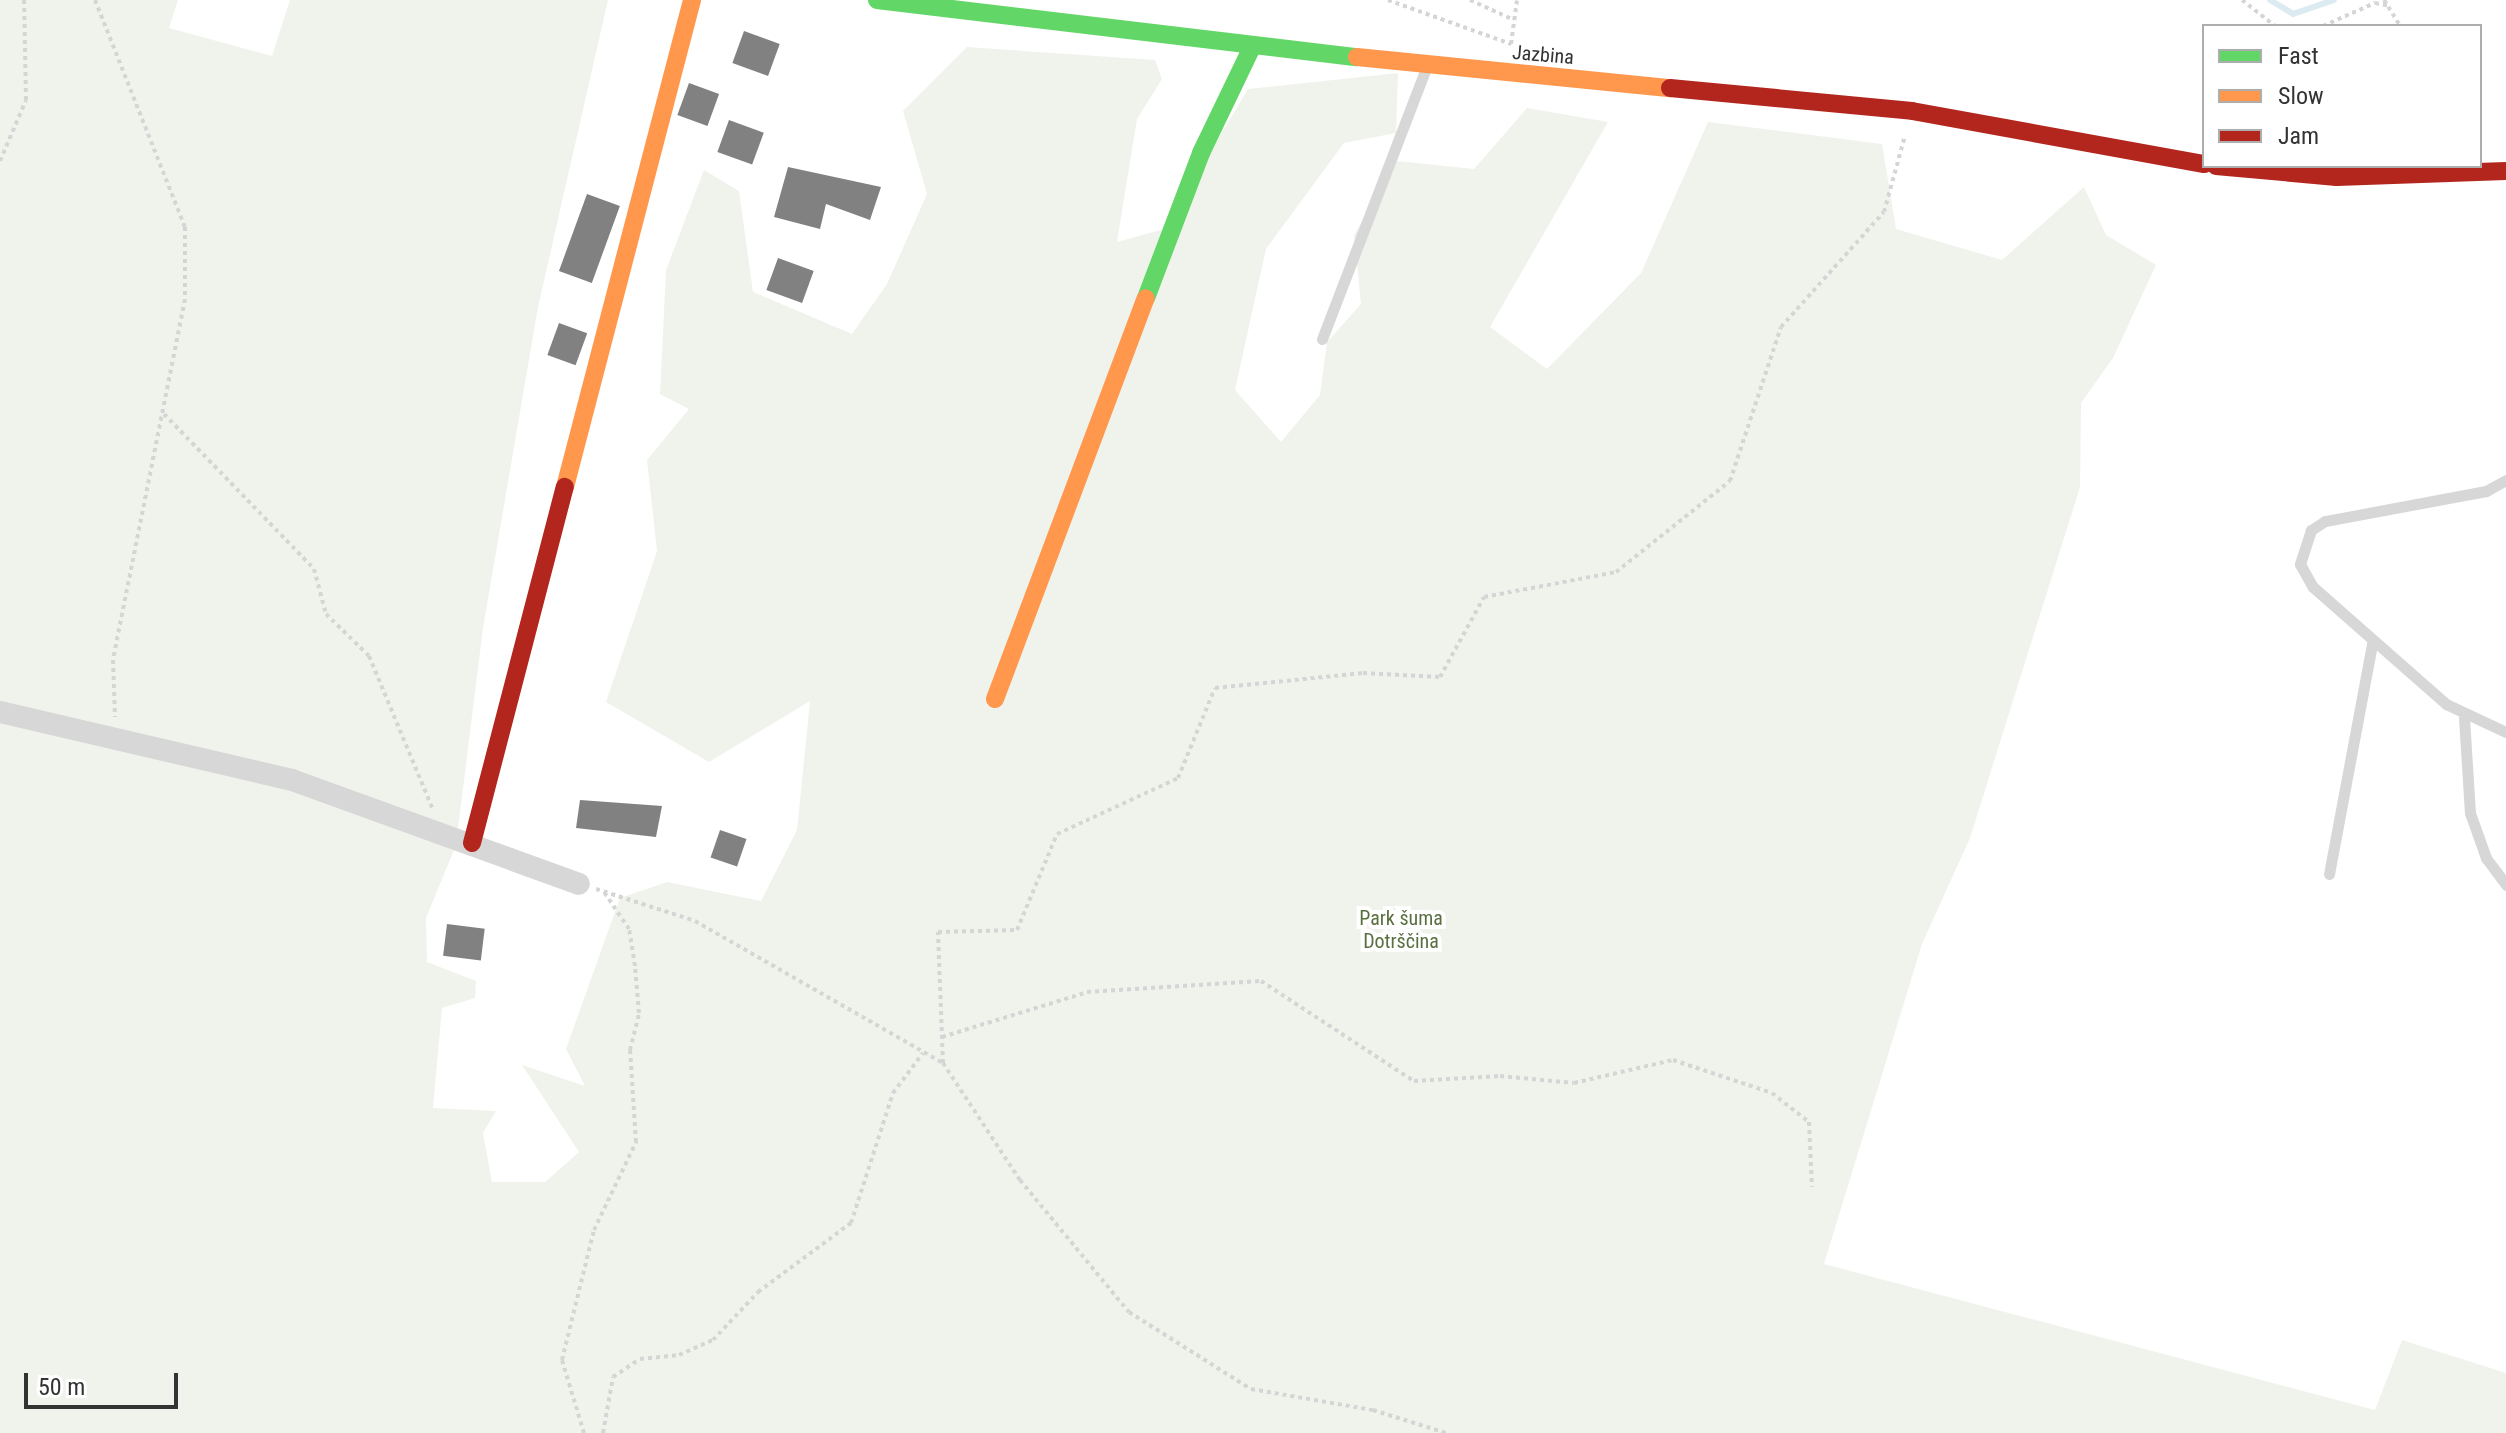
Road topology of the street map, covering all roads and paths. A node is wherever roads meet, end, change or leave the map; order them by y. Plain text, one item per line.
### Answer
1 (24, 0) edge
2 (95, 0) edge
3 (692, 0) edge
4 (877, 0) edge
5 (1388, 0) edge
6 (1470, 0) edge
7 (1517, 0) edge
8 (2242, 0) edge
9 (2384, 0) edge
10 (2390, 6) junction
11 (1514, 20) junction
12 (2272, 24) edge
13 (2328, 24) edge
14 (2399, 24) edge
15 (1511, 44) junction
16 (1252, 47) junction
17 (1427, 65) junction
18 (1512, 74) junction
19 (1912, 111) junction
20 (0, 161) edge
21 (2202, 164) edge
22 (2238, 168) edge
23 (2506, 171) edge
24 (1322, 339) dead end
25 (164, 414) junction
26 (2506, 480) edge
27 (2373, 640) junction
28 (995, 699) dead end
29 (0, 712) edge
30 (2464, 718) junction
31 (2506, 732) edge
32 (116, 743) junction
33 (439, 832) junction
34 (472, 843) junction
35 (2329, 874) dead end
36 (579, 884) joint
37 (2506, 885) edge
38 (604, 892) junction
39 (942, 1037) junction
40 (923, 1053) junction
41 (943, 1063) junction
42 (1812, 1187) dead end
43 (584, 1433) edge
44 (603, 1433) edge
45 (1446, 1433) edge

1 - 20 path
2 - 25 path
3 - 34 street
4 - 16 street, Jazbina
5 - 15 path
6 - 11 path
7 - 11 path
8 - 12 path
9 - 10 path
10 - 13 path
10 - 14 path
11 - 15 path
15 - 18 path
16 - 17 street, Jazbina
16 - 28 street
17 - 18 street, Jazbina
17 - 24 lane
18 - 19 street, Jazbina
19 - 21 street, Jazbina
19 - 39 path
22 - 23 street
25 - 32 path
25 - 33 path
26 - 27 lane
27 - 30 lane
27 - 35 lane
29 - 32 street
30 - 31 lane
30 - 37 lane
32 - 33 street
33 - 34 street
34 - 36 street
36 - 38 path
38 - 40 path
38 - 43 path
39 - 41 path
39 - 42 path
40 - 41 path
40 - 44 path
41 - 45 path

